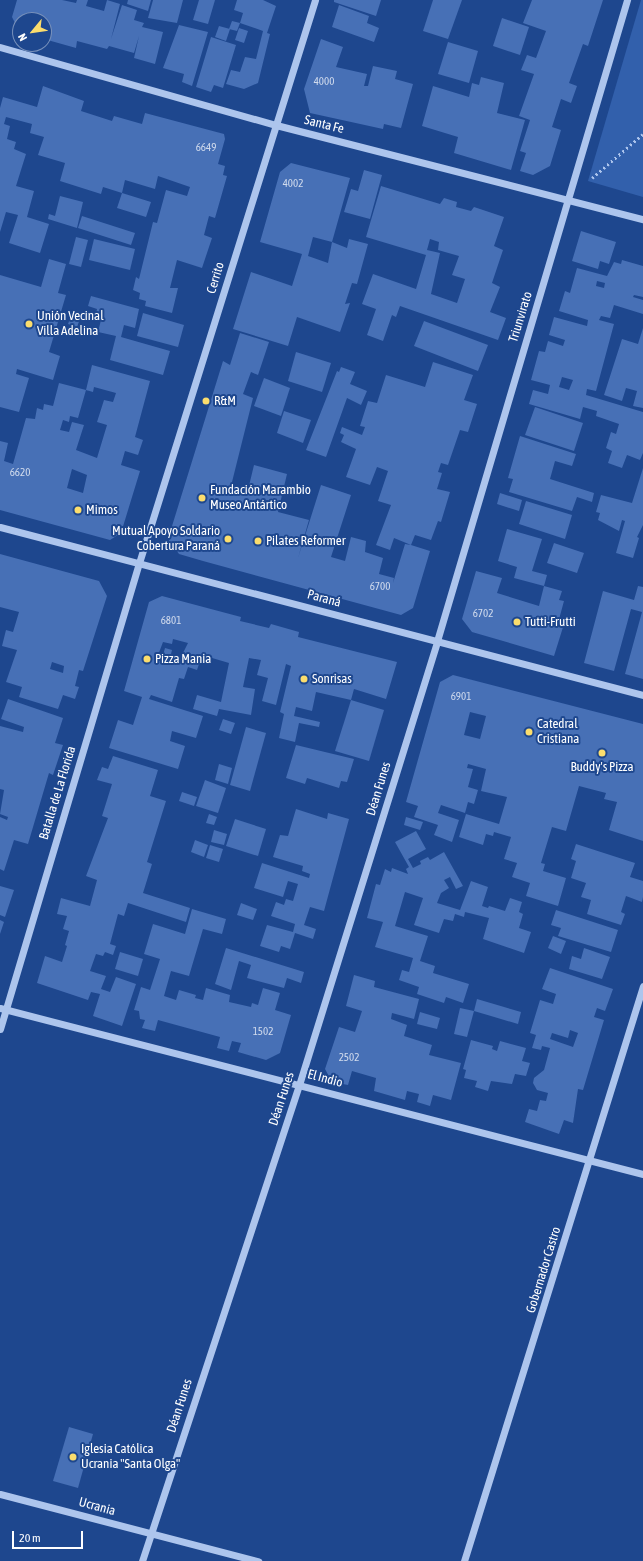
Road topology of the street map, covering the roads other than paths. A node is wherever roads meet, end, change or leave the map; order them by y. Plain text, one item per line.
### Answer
1 (314, 0) edge
2 (627, 0) edge
3 (0, 47) edge
4 (276, 125) junction
5 (568, 199) junction
6 (643, 218) edge
7 (0, 526) edge
8 (139, 564) junction
9 (437, 641) junction
10 (643, 695) edge
11 (643, 986) edge
12 (3, 1009) edge
13 (0, 1030) edge
14 (299, 1085) junction
15 (590, 1161) junction
16 (643, 1174) edge
17 (0, 1494) edge
18 (151, 1534) junction
19 (142, 1561) edge
20 (258, 1561) edge
21 (464, 1561) edge

1 - 4 street, Cerrito
2 - 5 street, Triunvirato
3 - 4 street, Santa Fe
4 - 5 street, Santa Fe
4 - 8 street, Cerrito
5 - 6 street, Santa Fe
5 - 9 street, Triunvirato
7 - 8 street, Paraná
8 - 9 street, Paraná
8 - 12 street, Batalla de La Florida
9 - 10 street, Paraná
9 - 14 street, Déan Funes
11 - 15 street, Gobernador Castro
12 - 13 street, Batalla de La Florida
12 - 14 street, El Indio
14 - 15 street, El Indio
14 - 18 street, Déan Funes
15 - 16 street, El Indio
15 - 21 street, Gobernador Castro
17 - 18 street, Ucrania
18 - 19 street, Déan Funes
18 - 20 street, Ucrania

